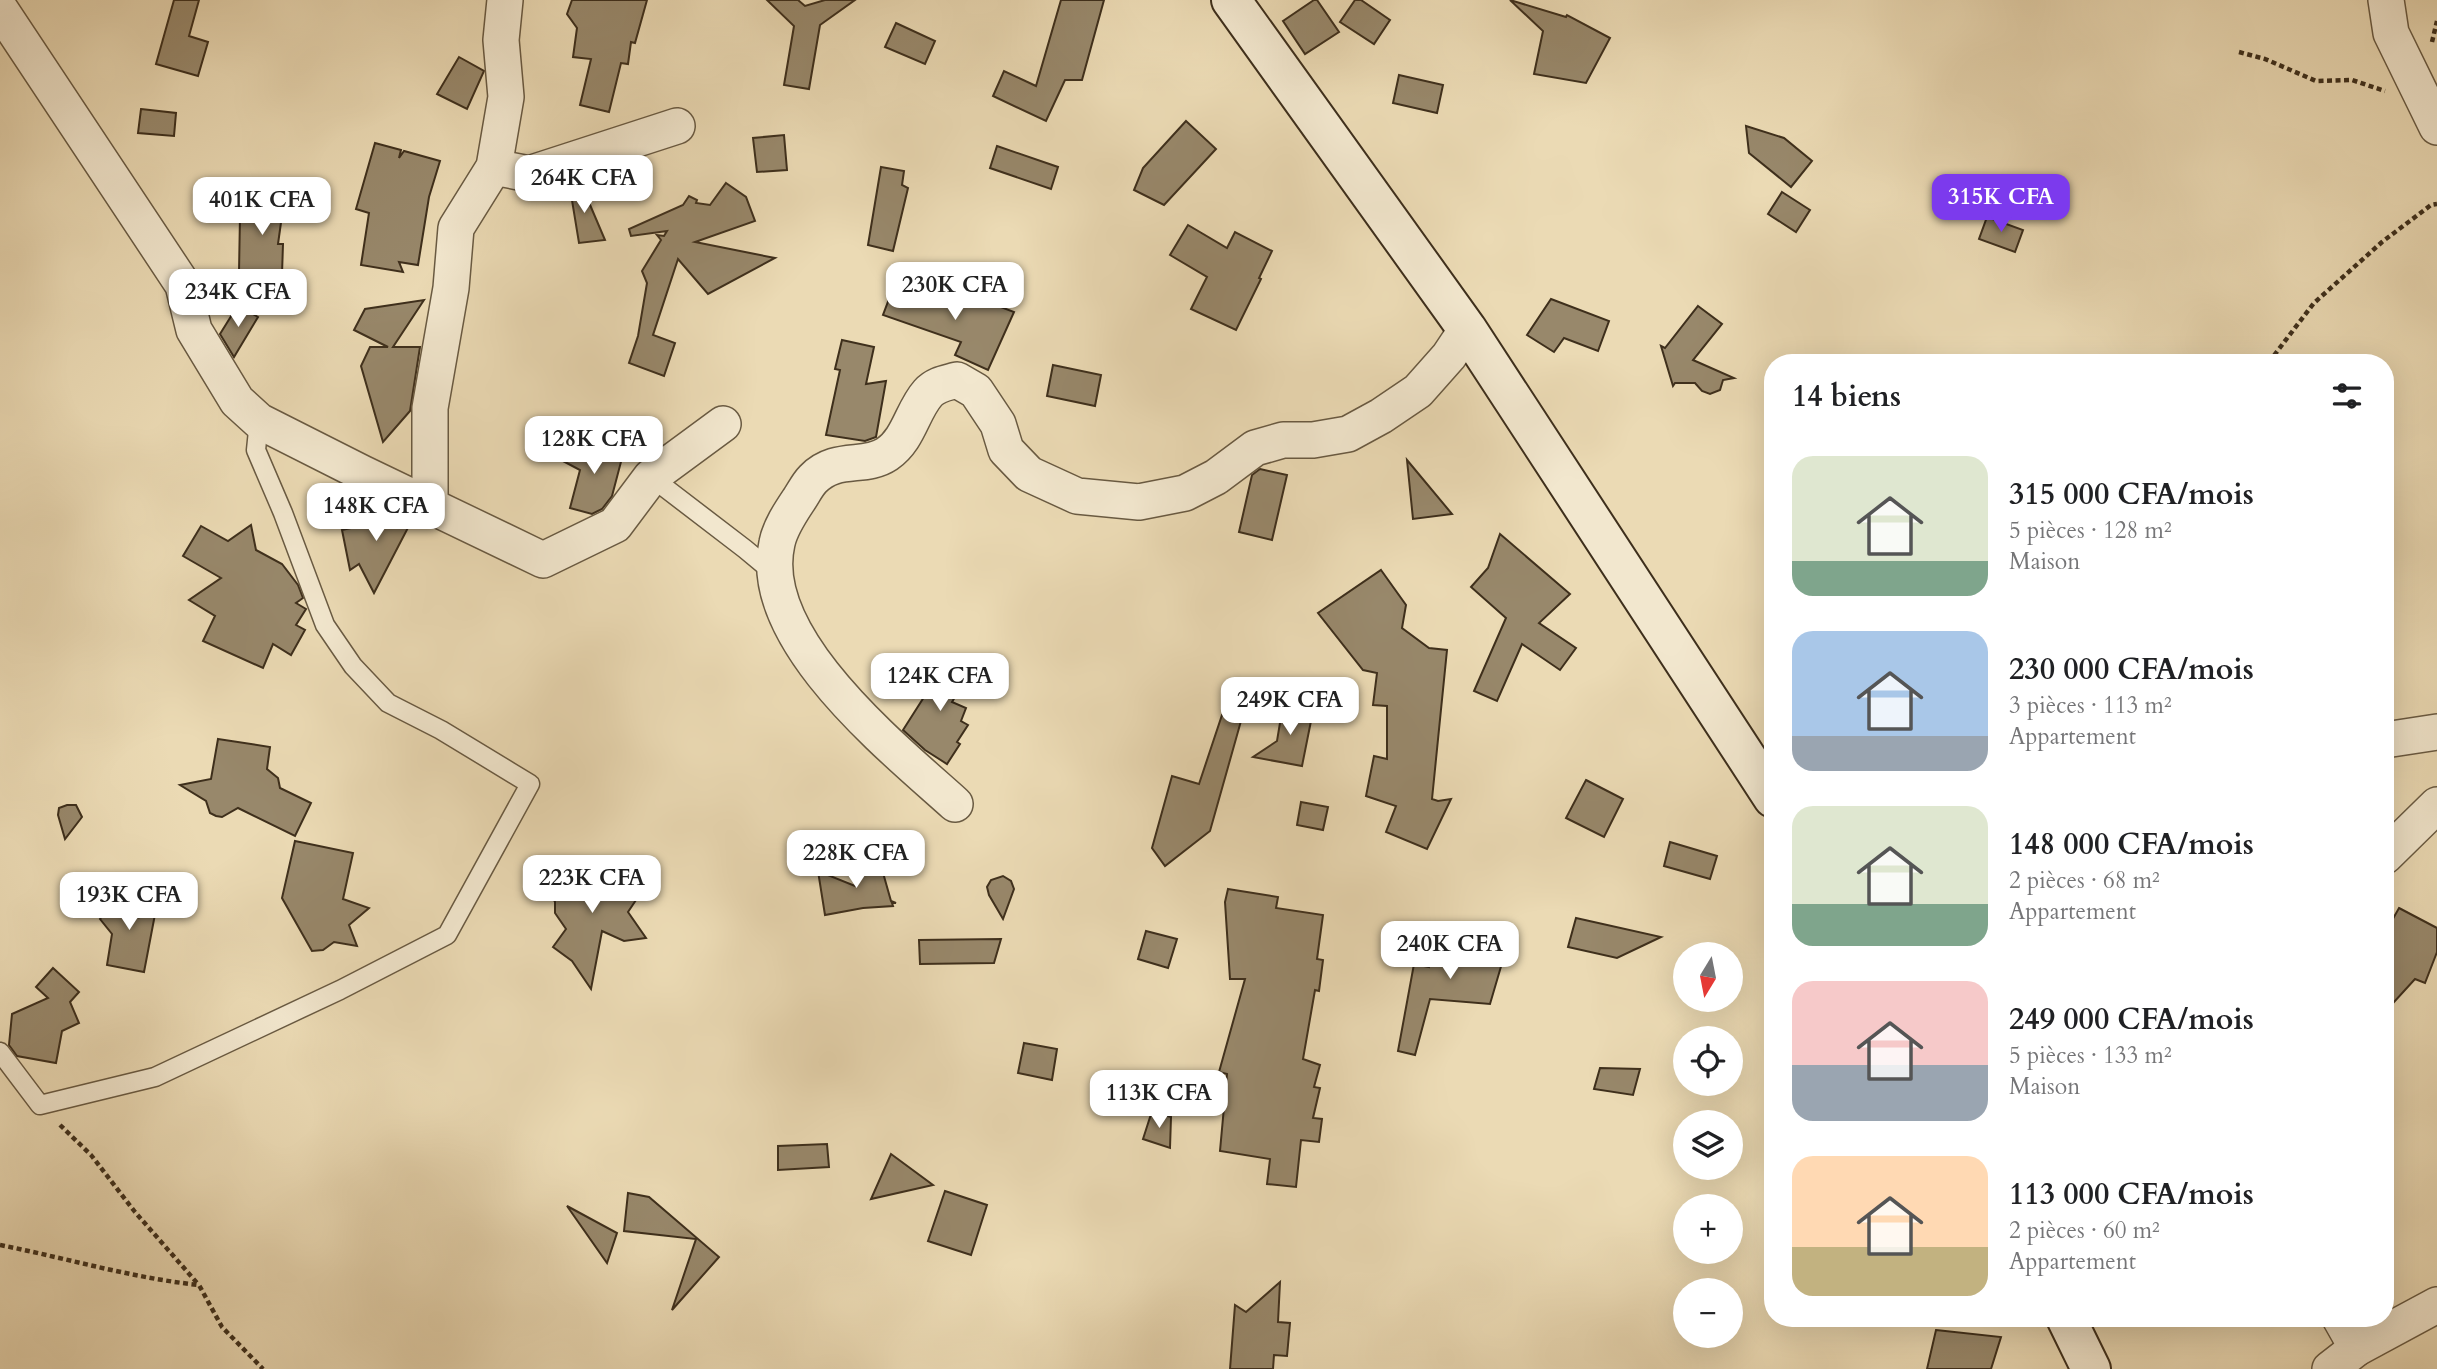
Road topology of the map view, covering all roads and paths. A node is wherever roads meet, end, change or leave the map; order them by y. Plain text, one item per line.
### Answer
1 (505, 0) edge
2 (1231, 0) edge
3 (2386, 0) edge
4 (0, 9) edge
5 (2239, 52) dead end
6 (2433, 118) edge
7 (677, 126) dead end
8 (494, 167) junction
9 (2437, 204) edge
10 (1467, 329) junction
11 (2275, 354) edge
12 (259, 421) junction
13 (723, 424) dead end
14 (651, 477) junction
15 (430, 505) junction
16 (775, 574) junction
17 (2437, 732) edge
18 (2394, 739) edge
19 (1764, 784) edge
20 (955, 804) dead end
21 (2433, 818) edge
22 (2394, 849) edge
23 (0, 1052) edge
24 (40, 1105) junction
25 (0, 1245) edge
26 (199, 1285) junction
27 (2437, 1305) edge
28 (2070, 1327) edge
29 (2339, 1327) edge
30 (2337, 1364) edge
31 (263, 1369) edge
32 (2091, 1369) edge

1 - 8 street
2 - 10 main road
3 - 6 street
4 - 12 street
5 - 6 path
7 - 8 street
8 - 15 street
9 - 11 path
10 - 16 street
10 - 19 main road
12 - 15 street
12 - 24 lane
13 - 14 street
14 - 15 street
14 - 16 lane
16 - 20 street
17 - 18 street
21 - 22 street
23 - 24 lane
24 - 26 path
25 - 26 path
26 - 31 path
27 - 30 street
28 - 32 main road
29 - 30 street

